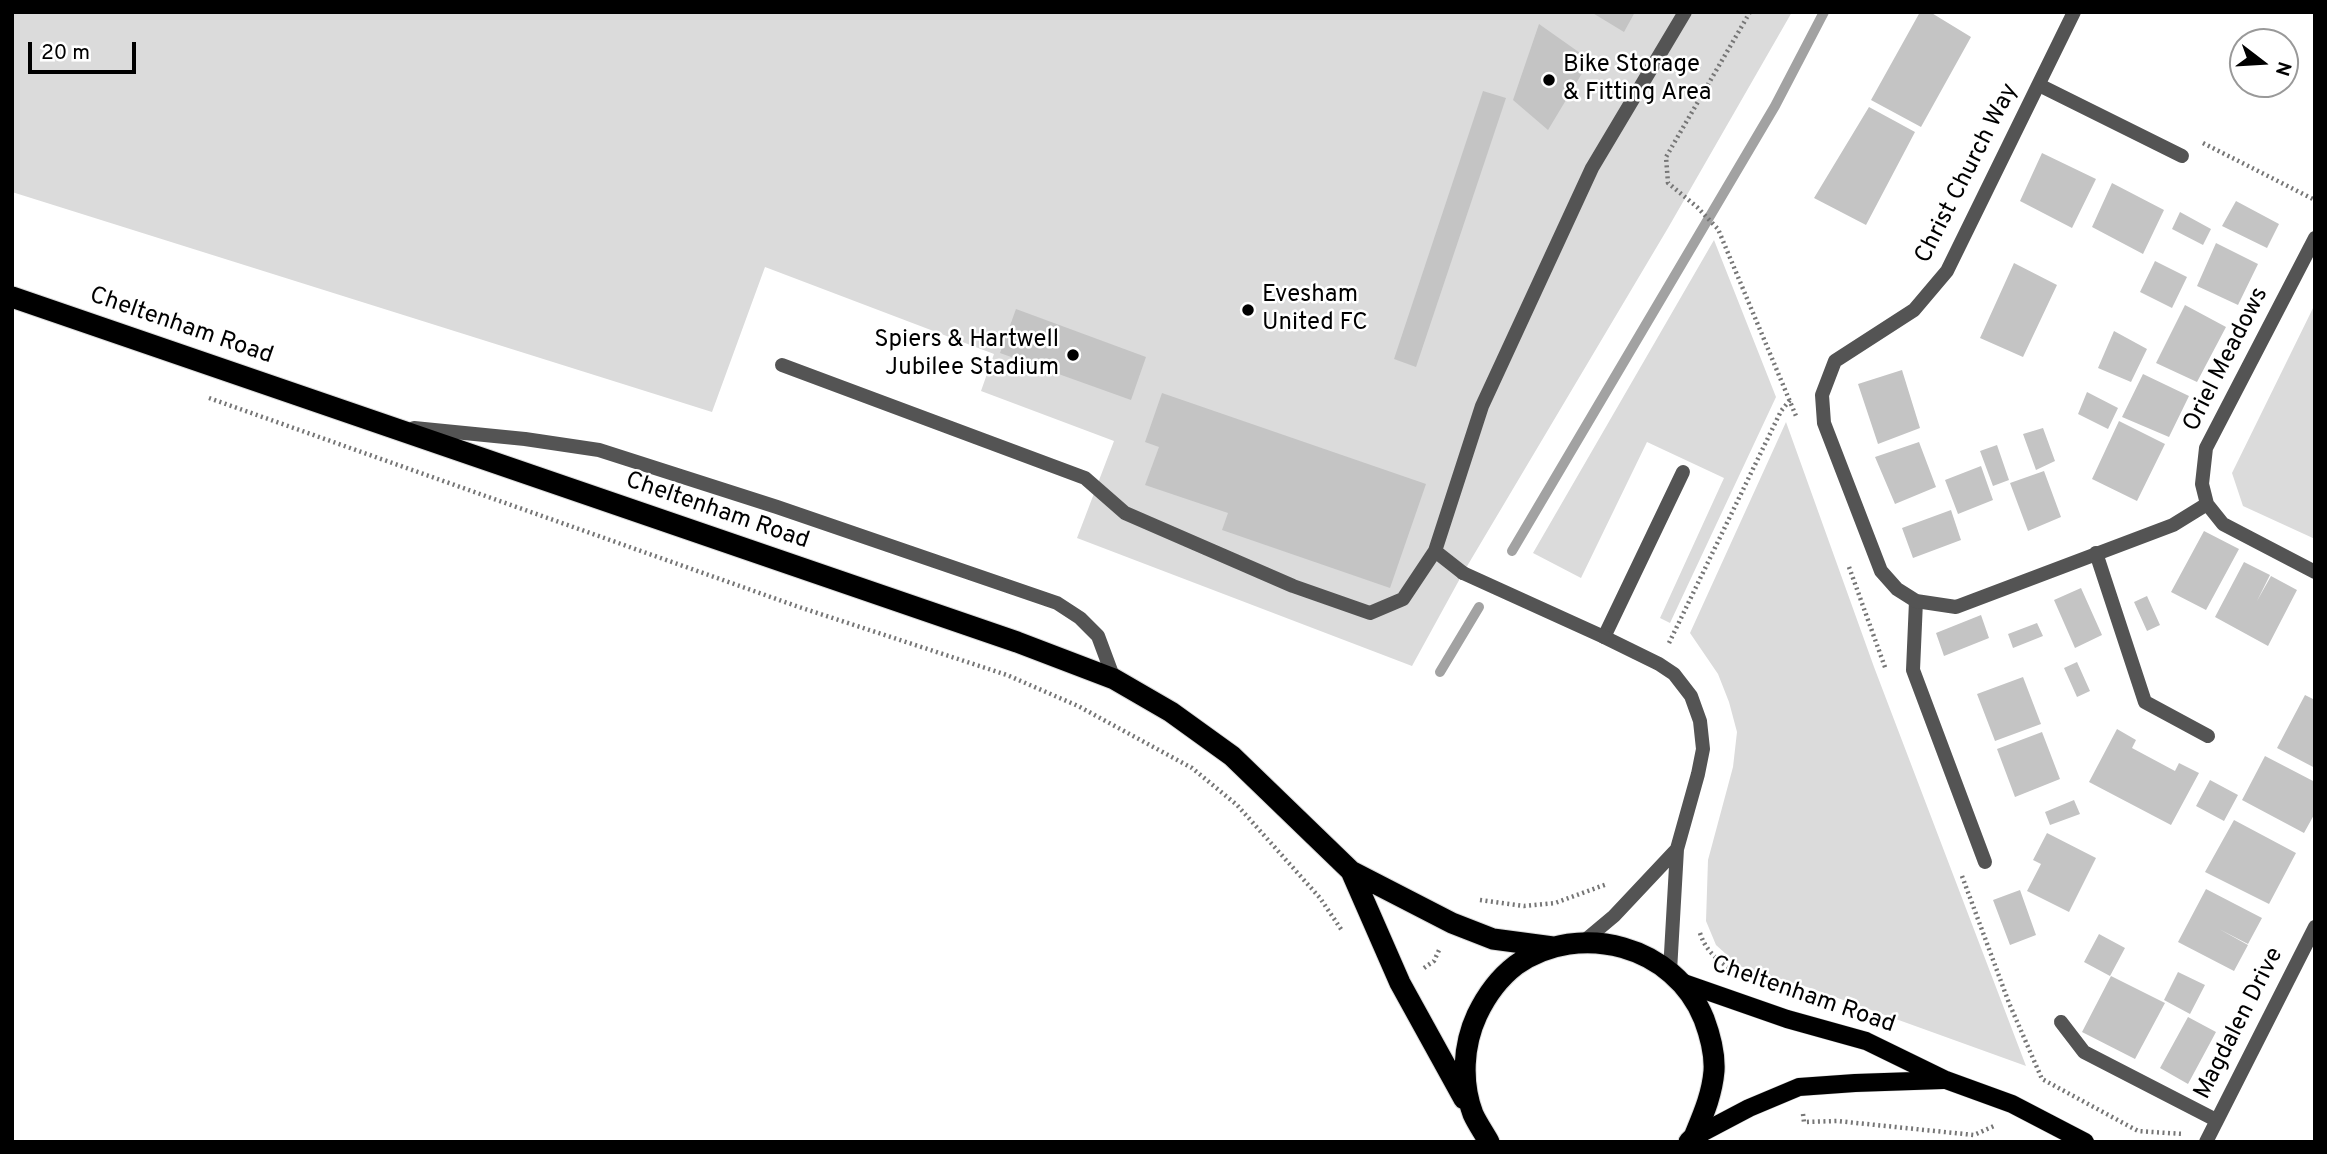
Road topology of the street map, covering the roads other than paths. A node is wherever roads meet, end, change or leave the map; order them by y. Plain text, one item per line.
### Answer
1 (1685, 12) edge
2 (2074, 12) edge
3 (2039, 85) junction
4 (2182, 156) road end
5 (2315, 238) edge
6 (12, 297) edge
7 (782, 365) dead end
8 (383, 425) junction
9 (1683, 472) dead end
10 (2207, 504) junction
11 (1435, 551) junction
12 (2096, 553) junction
13 (2315, 572) edge
14 (1916, 601) junction
15 (1604, 637) junction
16 (1114, 679) junction
17 (2208, 736) dead end
18 (1678, 849) junction
19 (1985, 862) dead end
20 (1350, 871) junction
21 (2315, 927) edge
22 (1583, 942) junction
23 (1553, 947) junction
24 (1675, 976) junction
25 (2061, 1022) dead end
26 (1946, 1080) junction
27 (1473, 1113) junction
28 (2216, 1120) junction
29 (1692, 1139) edge
30 (2200, 1140) edge
31 (1489, 1142) edge
32 (2085, 1142) edge

1 - 11 street
2 - 3 street, Christ Church Way
3 - 4 street
3 - 14 street, Christ Church Way
5 - 10 street, Oriel Meadows
6 - 8 highway, Cheltenham Road
7 - 11 street
8 - 16 highway, Cheltenham Road
8 - 16 street
9 - 15 street
10 - 12 street, Christ Church Way
10 - 13 street
11 - 15 street
12 - 14 street, Christ Church Way
12 - 17 street
14 - 19 street
15 - 18 street
16 - 20 highway, Cheltenham Road
18 - 22 street
18 - 24 street
20 - 23 highway, Cheltenham Road
20 - 27 highway, Cheltenham Road
21 - 28 street, Magdalen Drive
22 - 23 highway
22 - 24 highway
23 - 27 highway
24 - 26 main road, Cheltenham Road
24 - 29 highway
25 - 28 street
26 - 29 main road, Cheltenham Road
26 - 32 main road, Cheltenham Road
27 - 31 highway
28 - 30 street, Magdalen Drive

